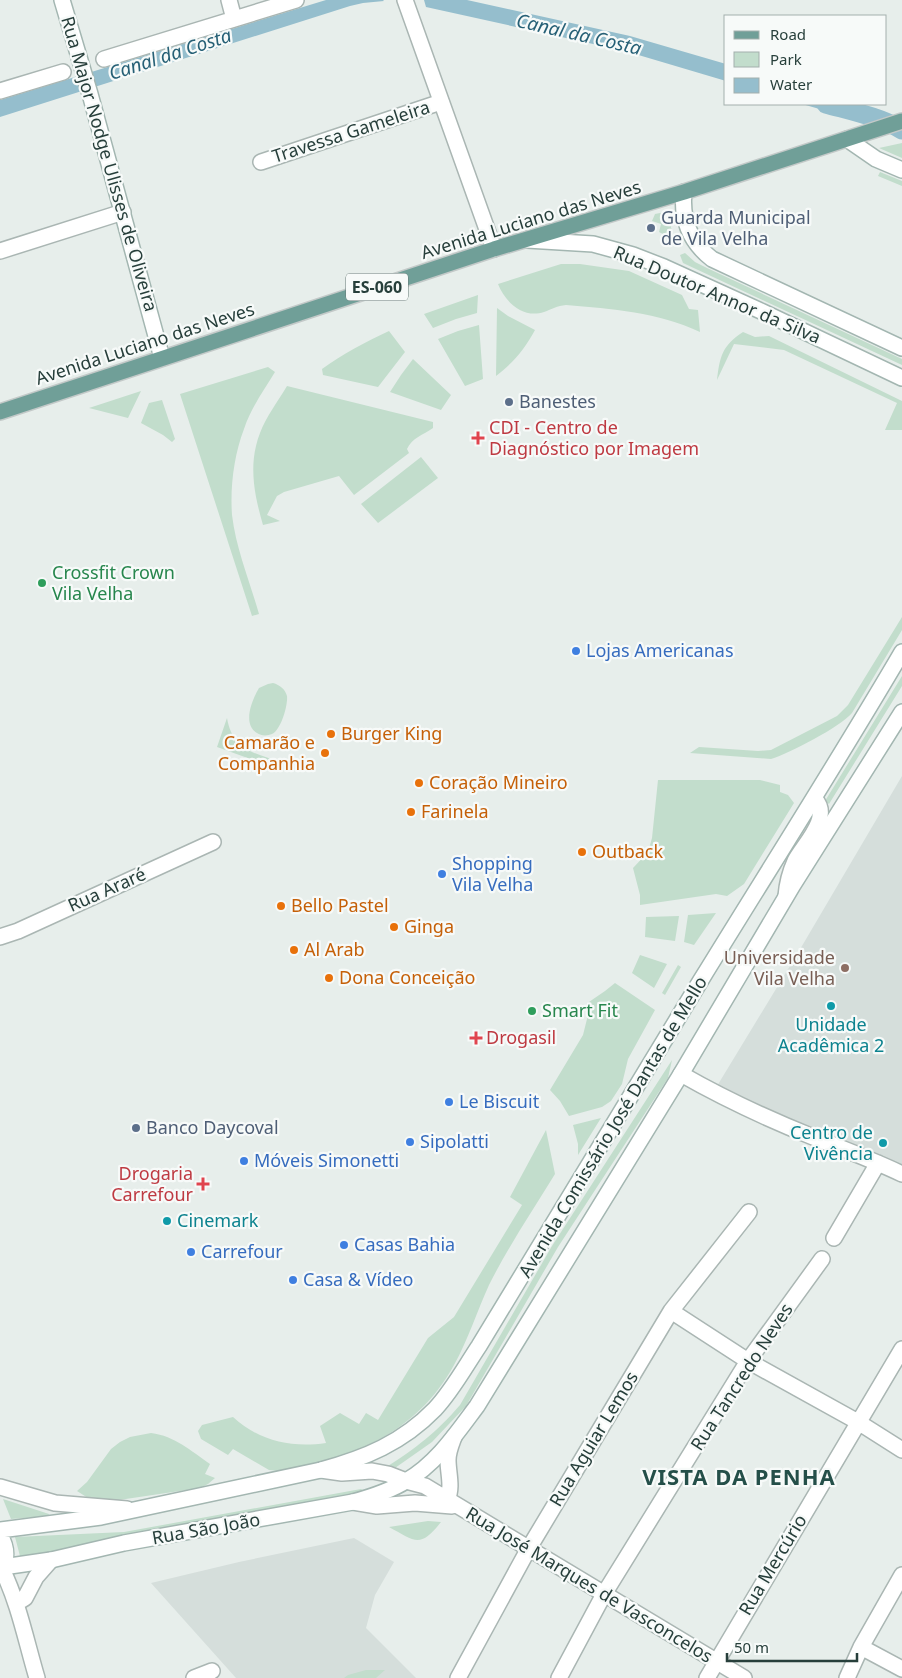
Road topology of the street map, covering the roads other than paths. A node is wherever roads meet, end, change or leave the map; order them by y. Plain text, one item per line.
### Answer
1 (62, 0) edge
2 (229, 0) edge
3 (296, 0) edge
4 (405, 0) edge
5 (234, 19) junction
6 (104, 59) dead end
7 (63, 72) dead end
8 (0, 92) edge
9 (442, 102) junction
10 (902, 122) edge
11 (847, 139) junction
12 (261, 162) dead end
13 (902, 170) edge
14 (684, 192) junction
15 (123, 212) junction
16 (525, 240) junction
17 (494, 249) junction
18 (0, 251) edge
19 (902, 348) edge
20 (162, 358) junction
21 (902, 378) edge
22 (0, 412) edge
23 (902, 652) edge
24 (902, 712) edge
25 (815, 799) junction
26 (213, 842) dead end
27 (786, 897) junction
28 (0, 937) edge
29 (681, 1074) junction
30 (878, 1163) junction
31 (902, 1174) edge
32 (749, 1212) dead end
33 (834, 1238) dead end
34 (822, 1259) dead end
35 (671, 1311) junction
36 (902, 1349) edge
37 (748, 1361) junction
38 (858, 1422) junction
39 (454, 1437) junction
40 (902, 1450) edge
41 (321, 1470) junction
42 (406, 1481) junction
43 (0, 1486) edge
44 (353, 1502) junction
45 (453, 1504) junction
46 (133, 1510) junction
47 (0, 1530) edge
48 (0, 1534) edge
49 (529, 1548) junction
50 (51, 1560) junction
51 (2, 1570) edge
52 (902, 1575) edge
53 (604, 1594) junction
54 (17, 1603) junction
55 (861, 1647) junction
56 (716, 1661) junction
57 (902, 1670) edge
58 (212, 1671) dead end
59 (37, 1678) edge
60 (194, 1678) edge
61 (458, 1678) edge
62 (560, 1678) edge
63 (707, 1678) edge
64 (744, 1678) edge
65 (847, 1678) edge

1 - 15 street, Rua Major Nodge Ulisses de Oliveira
2 - 5 street
3 - 5 street
4 - 9 street
5 - 6 street
7 - 8 street
9 - 12 street, Travessa Gameleira
9 - 17 street
10 - 11 main road, Avenida Luciano das Neves / ES-060
11 - 13 street
11 - 14 main road, Avenida Luciano das Neves / ES-060
14 - 16 main road, Avenida Luciano das Neves / ES-060
14 - 19 street, Rua Doutor Annor da Silva
15 - 18 street
15 - 20 street, Rua Major Nodge Ulisses de Oliveira
16 - 17 main road, Avenida Luciano das Neves / ES-060
16 - 21 street, Rua Doutor Annor da Silva
17 - 20 main road, Avenida Luciano das Neves / ES-060
20 - 22 main road, Avenida Luciano das Neves / ES-060
23 - 25 street, Avenida Comissário José Dantas de Mello
24 - 27 street, Avenida Comissário José Dantas de Mello
25 - 27 street
25 - 41 street, Avenida Comissário José Dantas de Mello
26 - 28 street, Rua Araré
27 - 29 street, Avenida Comissário José Dantas de Mello
29 - 30 street
29 - 39 street, Avenida Comissário José Dantas de Mello
30 - 31 street
30 - 33 street
32 - 35 street, Rua Aguiar Lemos
34 - 37 street, Rua Tancredo Neves
35 - 37 street
35 - 49 street, Rua Aguiar Lemos
36 - 38 street, Rua Mercúrio
37 - 38 street
37 - 53 street, Rua Tancredo Neves
38 - 40 street
38 - 56 street, Rua Mercúrio
39 - 42 street, Avenida Comissário José Dantas de Mello
39 - 45 street
41 - 42 street, Rua José Marques de Vasconcelos
41 - 46 street, Rua São João
42 - 44 street, Rua São João
42 - 45 street, Rua José Marques de Vasconcelos
43 - 46 street
44 - 45 street, Rua José Marques de Vasconcelos
44 - 50 street, Rua São João
45 - 49 street, Rua José Marques de Vasconcelos
46 - 47 street, Rua São João
48 - 51 street
49 - 53 street, Rua José Marques de Vasconcelos
49 - 61 street, Rua Aguiar Lemos
50 - 51 street, Rua São João
50 - 54 street
51 - 54 street
52 - 55 street
53 - 56 street, Rua José Marques de Vasconcelos
53 - 62 street, Rua Tancredo Neves
54 - 59 street
55 - 57 street
55 - 65 street
56 - 63 street, Rua Mercúrio
56 - 64 street, Rua José Marques de Vasconcelos
58 - 60 street

